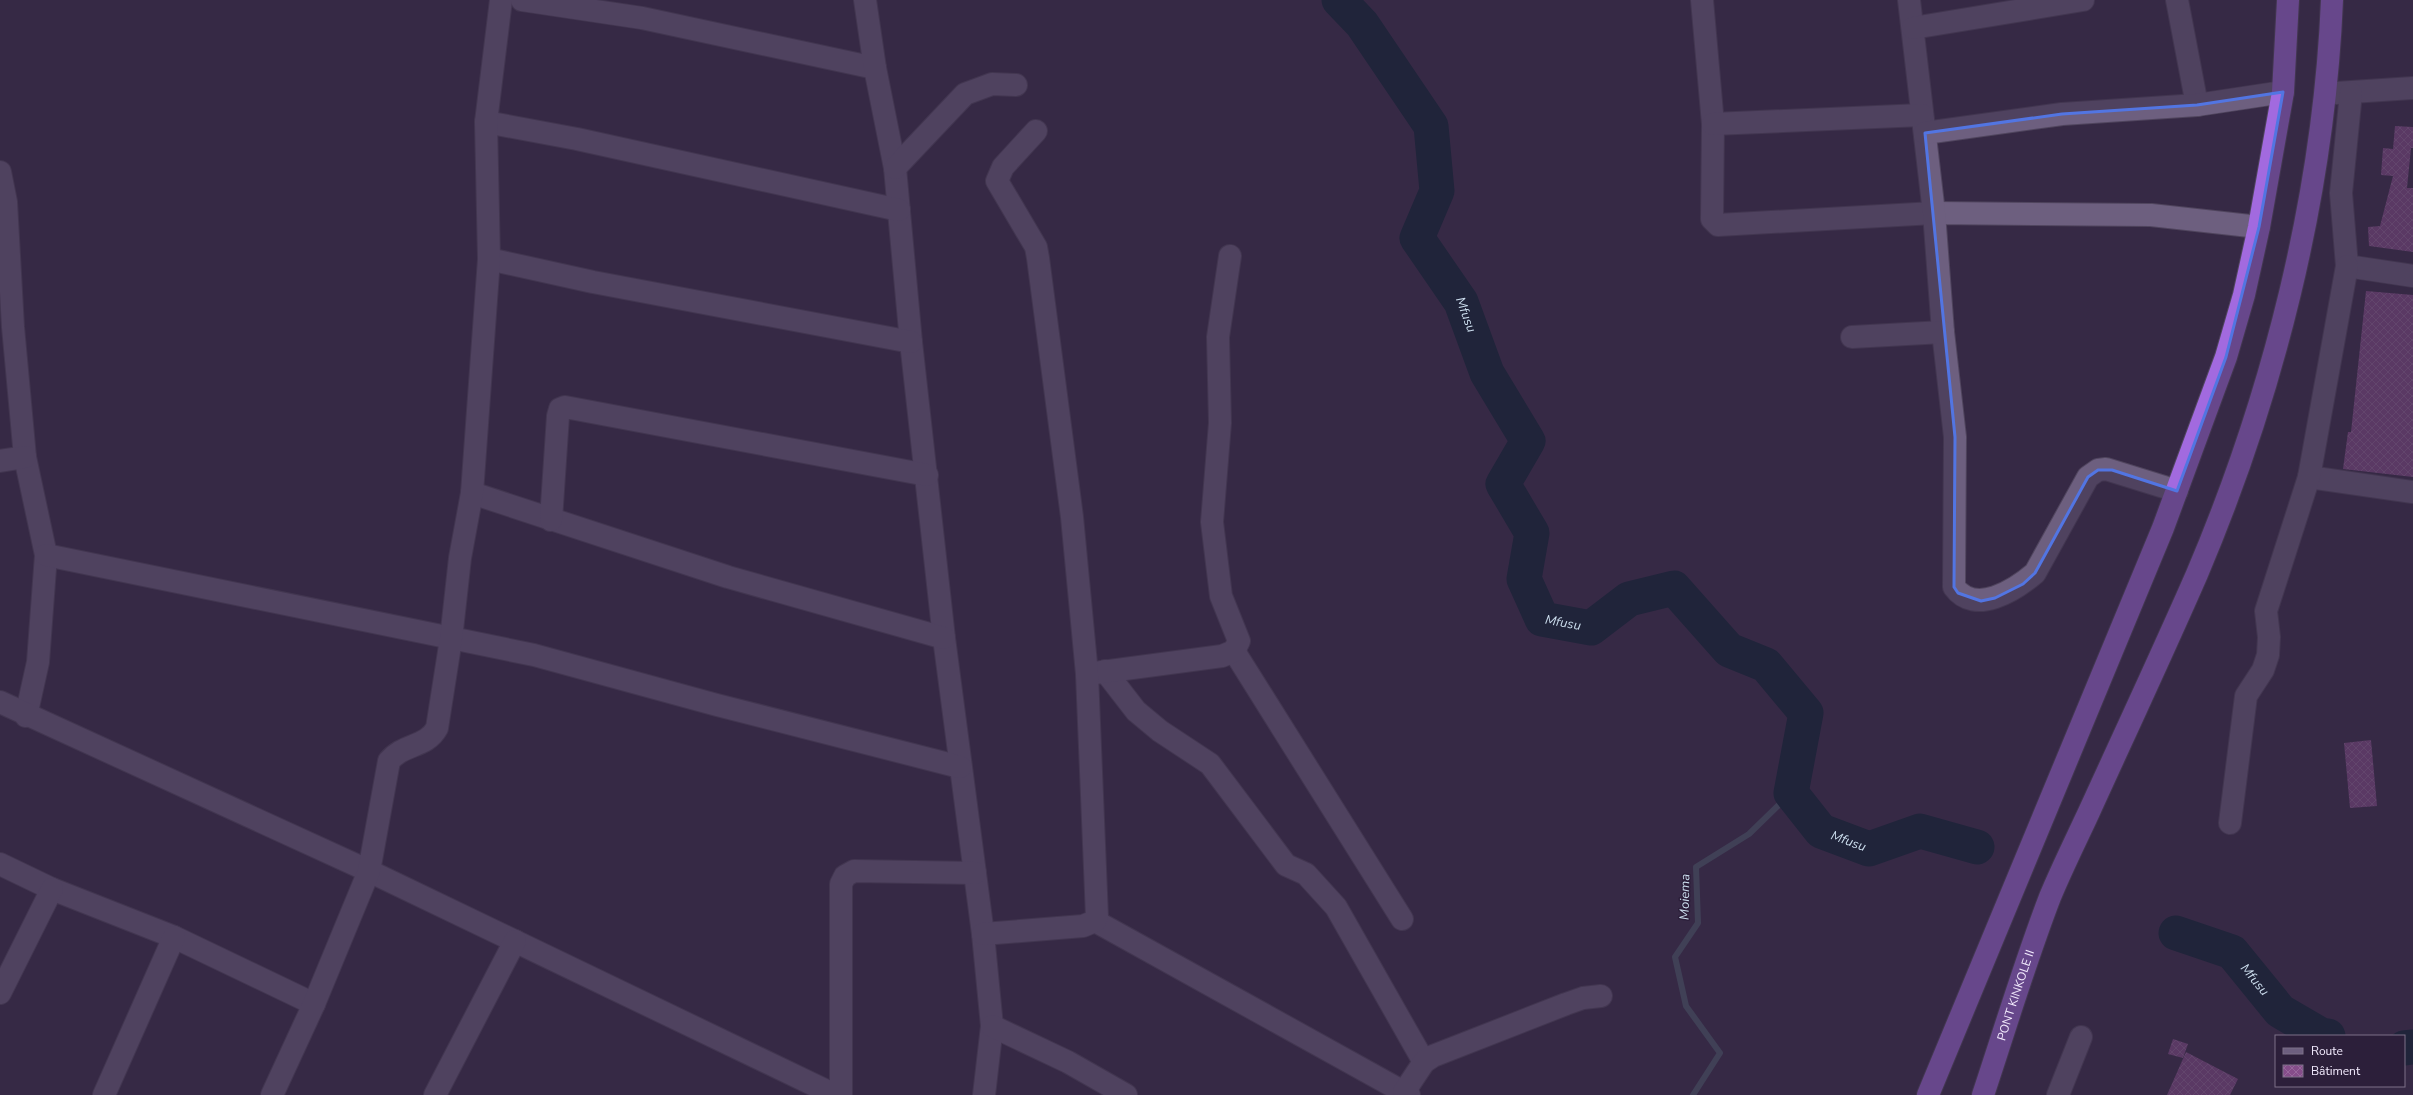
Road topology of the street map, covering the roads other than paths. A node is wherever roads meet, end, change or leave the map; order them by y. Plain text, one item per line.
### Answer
1 (501, 0) edge
2 (522, 0) edge
3 (866, 0) edge
4 (1702, 0) edge
5 (1909, 0) edge
6 (2083, 0) edge
7 (2177, 0) edge
8 (2288, 0) edge
9 (2332, 0) edge
10 (1913, 28) junction
11 (874, 68) junction
12 (1016, 85) dead end
13 (2413, 88) edge
14 (2283, 92) junction
15 (2326, 92) junction
16 (2351, 93) junction
17 (2198, 106) junction
18 (486, 122) junction
19 (1713, 124) junction
20 (1924, 124) junction
21 (1036, 131) dead end
22 (895, 168) junction
23 (0, 172) edge
24 (3, 203) edge
25 (899, 210) junction
26 (1934, 212) junction
27 (2259, 227) junction
28 (1230, 256) dead end
29 (489, 259) junction
30 (2347, 266) junction
31 (2413, 276) edge
32 (7, 328) edge
33 (1943, 332) junction
34 (1852, 337) dead end
35 (911, 342) junction
36 (25, 457) junction
37 (0, 460) edge
38 (927, 475) junction
39 (2309, 477) junction
40 (2176, 491) junction
41 (2413, 492) edge
42 (472, 493) junction
43 (551, 520) junction
44 (46, 555) junction
45 (944, 638) junction
46 (451, 639) junction
47 (1234, 651) junction
48 (1096, 673) junction
49 (0, 702) edge
50 (26, 716) junction
51 (960, 767) junction
52 (2230, 823) dead end
53 (0, 864) edge
54 (369, 871) junction
55 (975, 873) junction
56 (52, 889) junction
57 (1402, 919) dead end
58 (1095, 922) junction
59 (983, 934) junction
60 (174, 937) junction
61 (515, 941) junction
62 (0, 993) edge
63 (1601, 996) dead end
64 (314, 1004) junction
65 (992, 1026) junction
66 (2081, 1037) dead end
67 (1424, 1062) junction
68 (1407, 1094) edge
69 (104, 1095) edge
70 (272, 1095) edge
71 (435, 1095) edge
72 (835, 1095) edge
73 (841, 1095) edge
74 (984, 1095) edge
75 (1126, 1095) edge
76 (1928, 1095) edge
77 (1983, 1095) edge
78 (2058, 1095) edge

1 - 18 street
2 - 11 street
3 - 11 street
4 - 19 street
5 - 10 street
6 - 10 street
7 - 17 street
8 - 14 highway
9 - 15 highway, PONT KINKOLE II
10 - 20 street
11 - 22 street
12 - 22 street
13 - 16 street
14 - 17 street
14 - 27 highway
15 - 16 street
15 - 77 highway, PONT KINKOLE II
16 - 30 street
17 - 20 street
18 - 25 street
18 - 29 street
19 - 20 street
19 - 26 street
20 - 26 street
21 - 48 street
22 - 25 street
23 - 24 street
24 - 32 street
25 - 35 street
26 - 27 street
26 - 33 street
27 - 40 highway
28 - 47 street
29 - 35 street
29 - 42 street
30 - 31 street
30 - 39 street
32 - 36 street
33 - 34 street
33 - 40 street
35 - 38 street
36 - 37 street
36 - 44 street
38 - 43 street
38 - 45 street
39 - 41 street
39 - 52 street
40 - 76 highway
42 - 43 street
42 - 46 street
43 - 45 street
44 - 46 street
44 - 50 street
45 - 51 street
46 - 51 street
46 - 54 street
47 - 48 street
47 - 57 street
48 - 58 street
48 - 67 street
49 - 50 street
50 - 54 street
51 - 55 street
53 - 56 street
54 - 61 street
54 - 64 street
55 - 59 street
55 - 73 street
56 - 60 street
56 - 62 street
58 - 59 street
58 - 68 street
59 - 65 street
60 - 64 street
60 - 69 street
61 - 71 street
61 - 72 street
63 - 67 street
64 - 70 street
65 - 74 street
65 - 75 street
66 - 78 street
67 - 68 street

